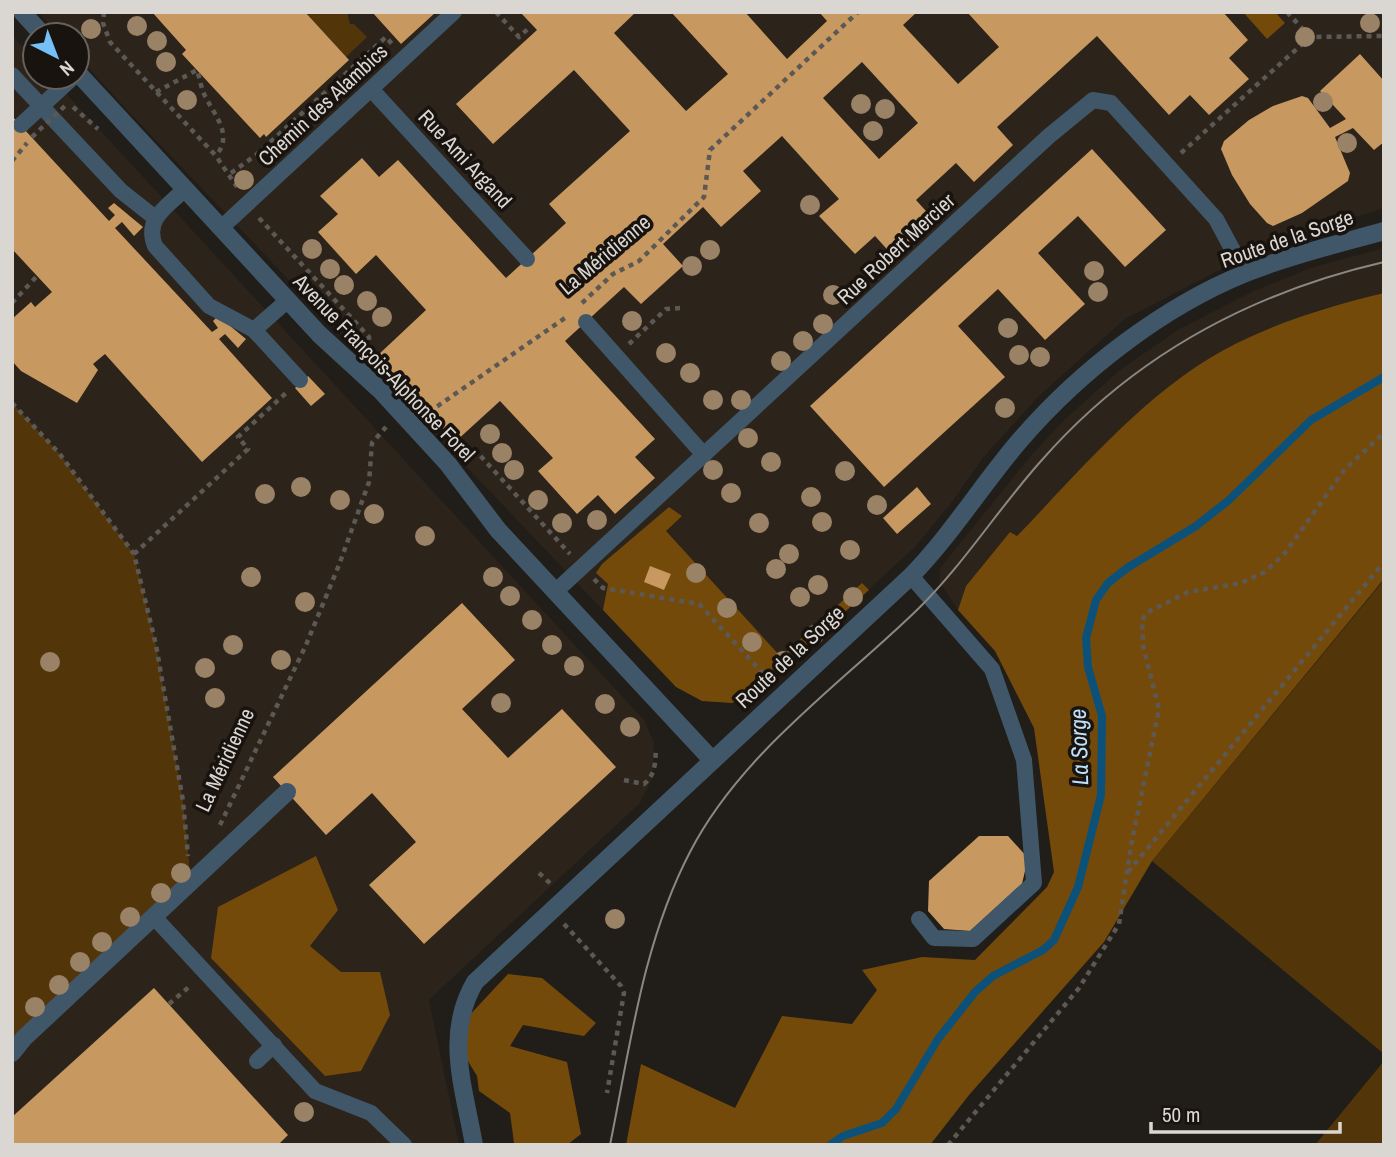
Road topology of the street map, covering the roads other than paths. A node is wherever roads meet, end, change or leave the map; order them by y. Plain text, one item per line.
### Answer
1 (454, 12) edge
2 (12, 75) edge
3 (371, 89) junction
4 (91, 90) edge
5 (58, 91) edge
6 (41, 107) junction
7 (27, 131) road end
8 (185, 189) junction
9 (154, 217) junction
10 (221, 228) junction
11 (1384, 231) edge
12 (527, 258) dead end
13 (1245, 273) junction
14 (288, 300) junction
15 (586, 322) dead end
16 (254, 330) junction
17 (300, 380) dead end
18 (704, 456) junction
19 (911, 576) junction
20 (556, 591) junction
21 (712, 760) junction
22 (287, 792) dead end
23 (155, 918) junction
24 (919, 919) dead end
25 (18, 1031) edge
26 (274, 1045) junction
27 (12, 1054) edge
28 (257, 1061) dead end
29 (404, 1145) edge
30 (474, 1145) edge

1 - 3 lane, Chemin des Alambics
2 - 6 lane
3 - 10 lane, Chemin des Alambics
3 - 12 lane, Rue Ami Argand
4 - 8 street, Avenue François-Alphonse Forel
5 - 6 lane
6 - 7 lane
6 - 9 lane
8 - 9 lane
8 - 10 street, Avenue François-Alphonse Forel
9 - 16 lane
10 - 14 street, Avenue François-Alphonse Forel
11 - 13 street, Route de la Sorge
13 - 18 lane, Rue Robert Mercier
13 - 19 street, Route de la Sorge
14 - 16 lane
14 - 20 street, Avenue François-Alphonse Forel
15 - 18 lane
16 - 17 lane
18 - 20 lane, Rue Robert Mercier
19 - 21 street, Route de la Sorge
19 - 24 lane
20 - 21 street, Avenue François-Alphonse Forel
21 - 30 street, Route de la Sorge
22 - 23 street
23 - 25 street
23 - 26 lane
25 - 27 street
26 - 28 lane
26 - 29 lane

